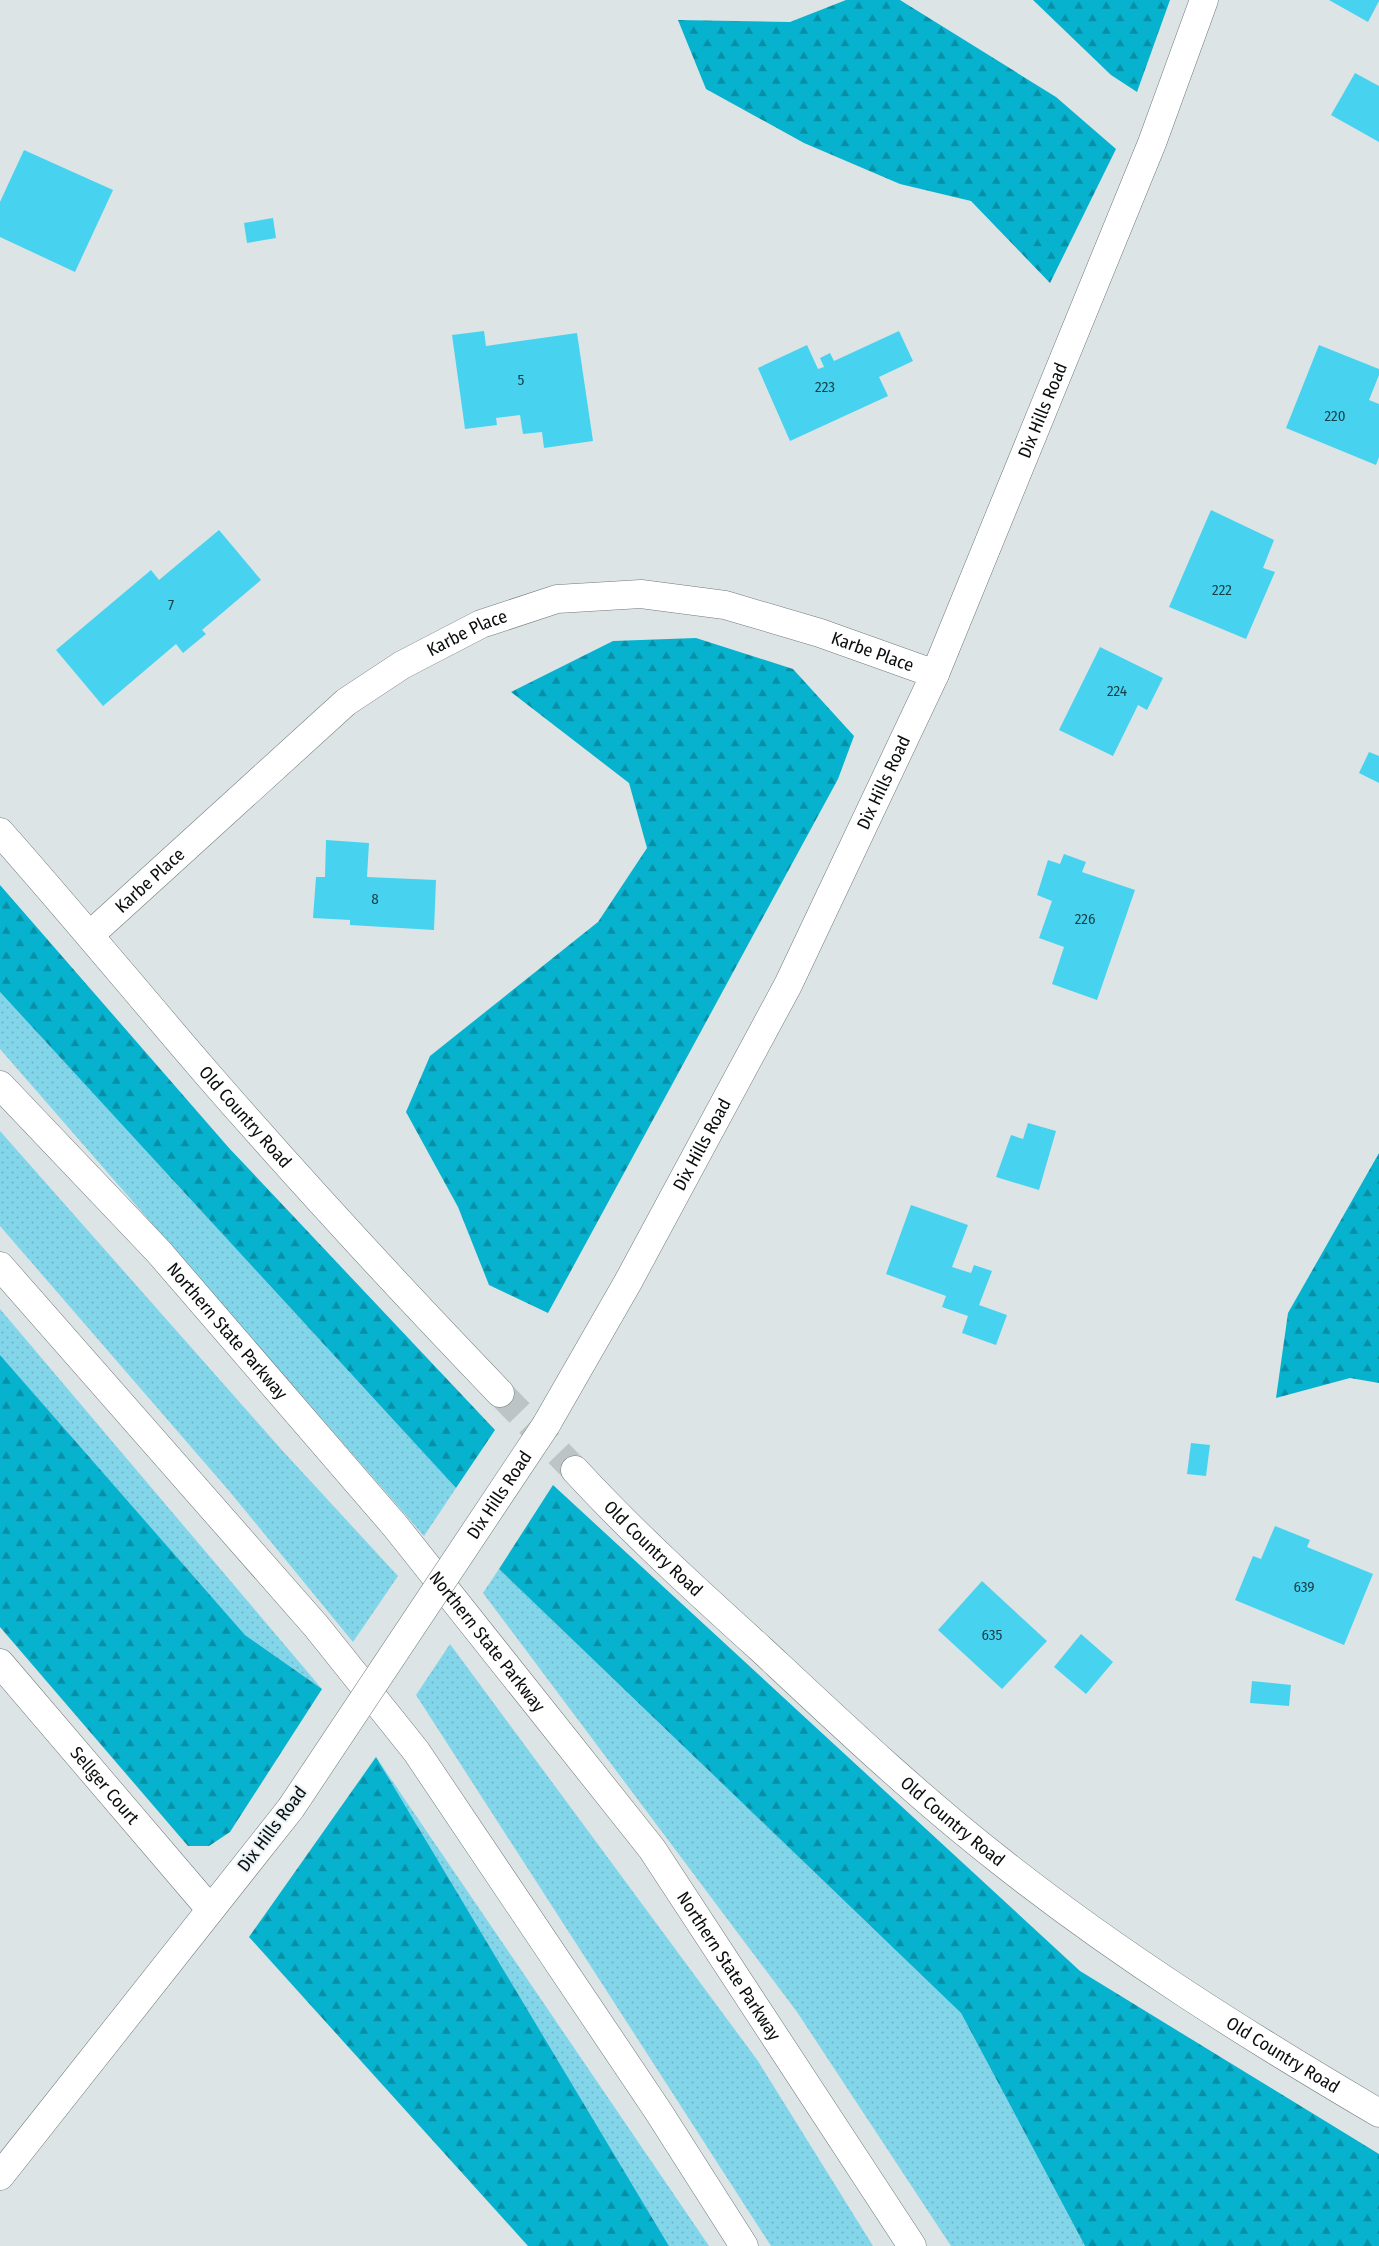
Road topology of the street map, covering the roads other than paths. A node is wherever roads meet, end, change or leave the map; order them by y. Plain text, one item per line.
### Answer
1 (1204, 0) edge
2 (935, 674) junction
3 (0, 832) edge
4 (90, 935) junction
5 (0, 1085) edge
6 (0, 1266) edge
7 (500, 1393) tunnel mouth
8 (575, 1470) tunnel mouth
9 (0, 1663) edge
10 (210, 1909) junction
11 (1379, 2113) edge
12 (0, 2176) edge
13 (744, 2246) edge
14 (912, 2246) edge

1 - 2 main road, Dix Hills Road
2 - 4 main road, Karbe Place
2 - 10 main road, Dix Hills Road, bridge
3 - 4 main road, Old Country Road
4 - 7 main road, Old Country Road
5 - 14 main road, Northern State Parkway
6 - 13 main road
8 - 11 main road, Old Country Road
9 - 10 main road, Sellger Court
10 - 12 main road, Dix Hills Road

